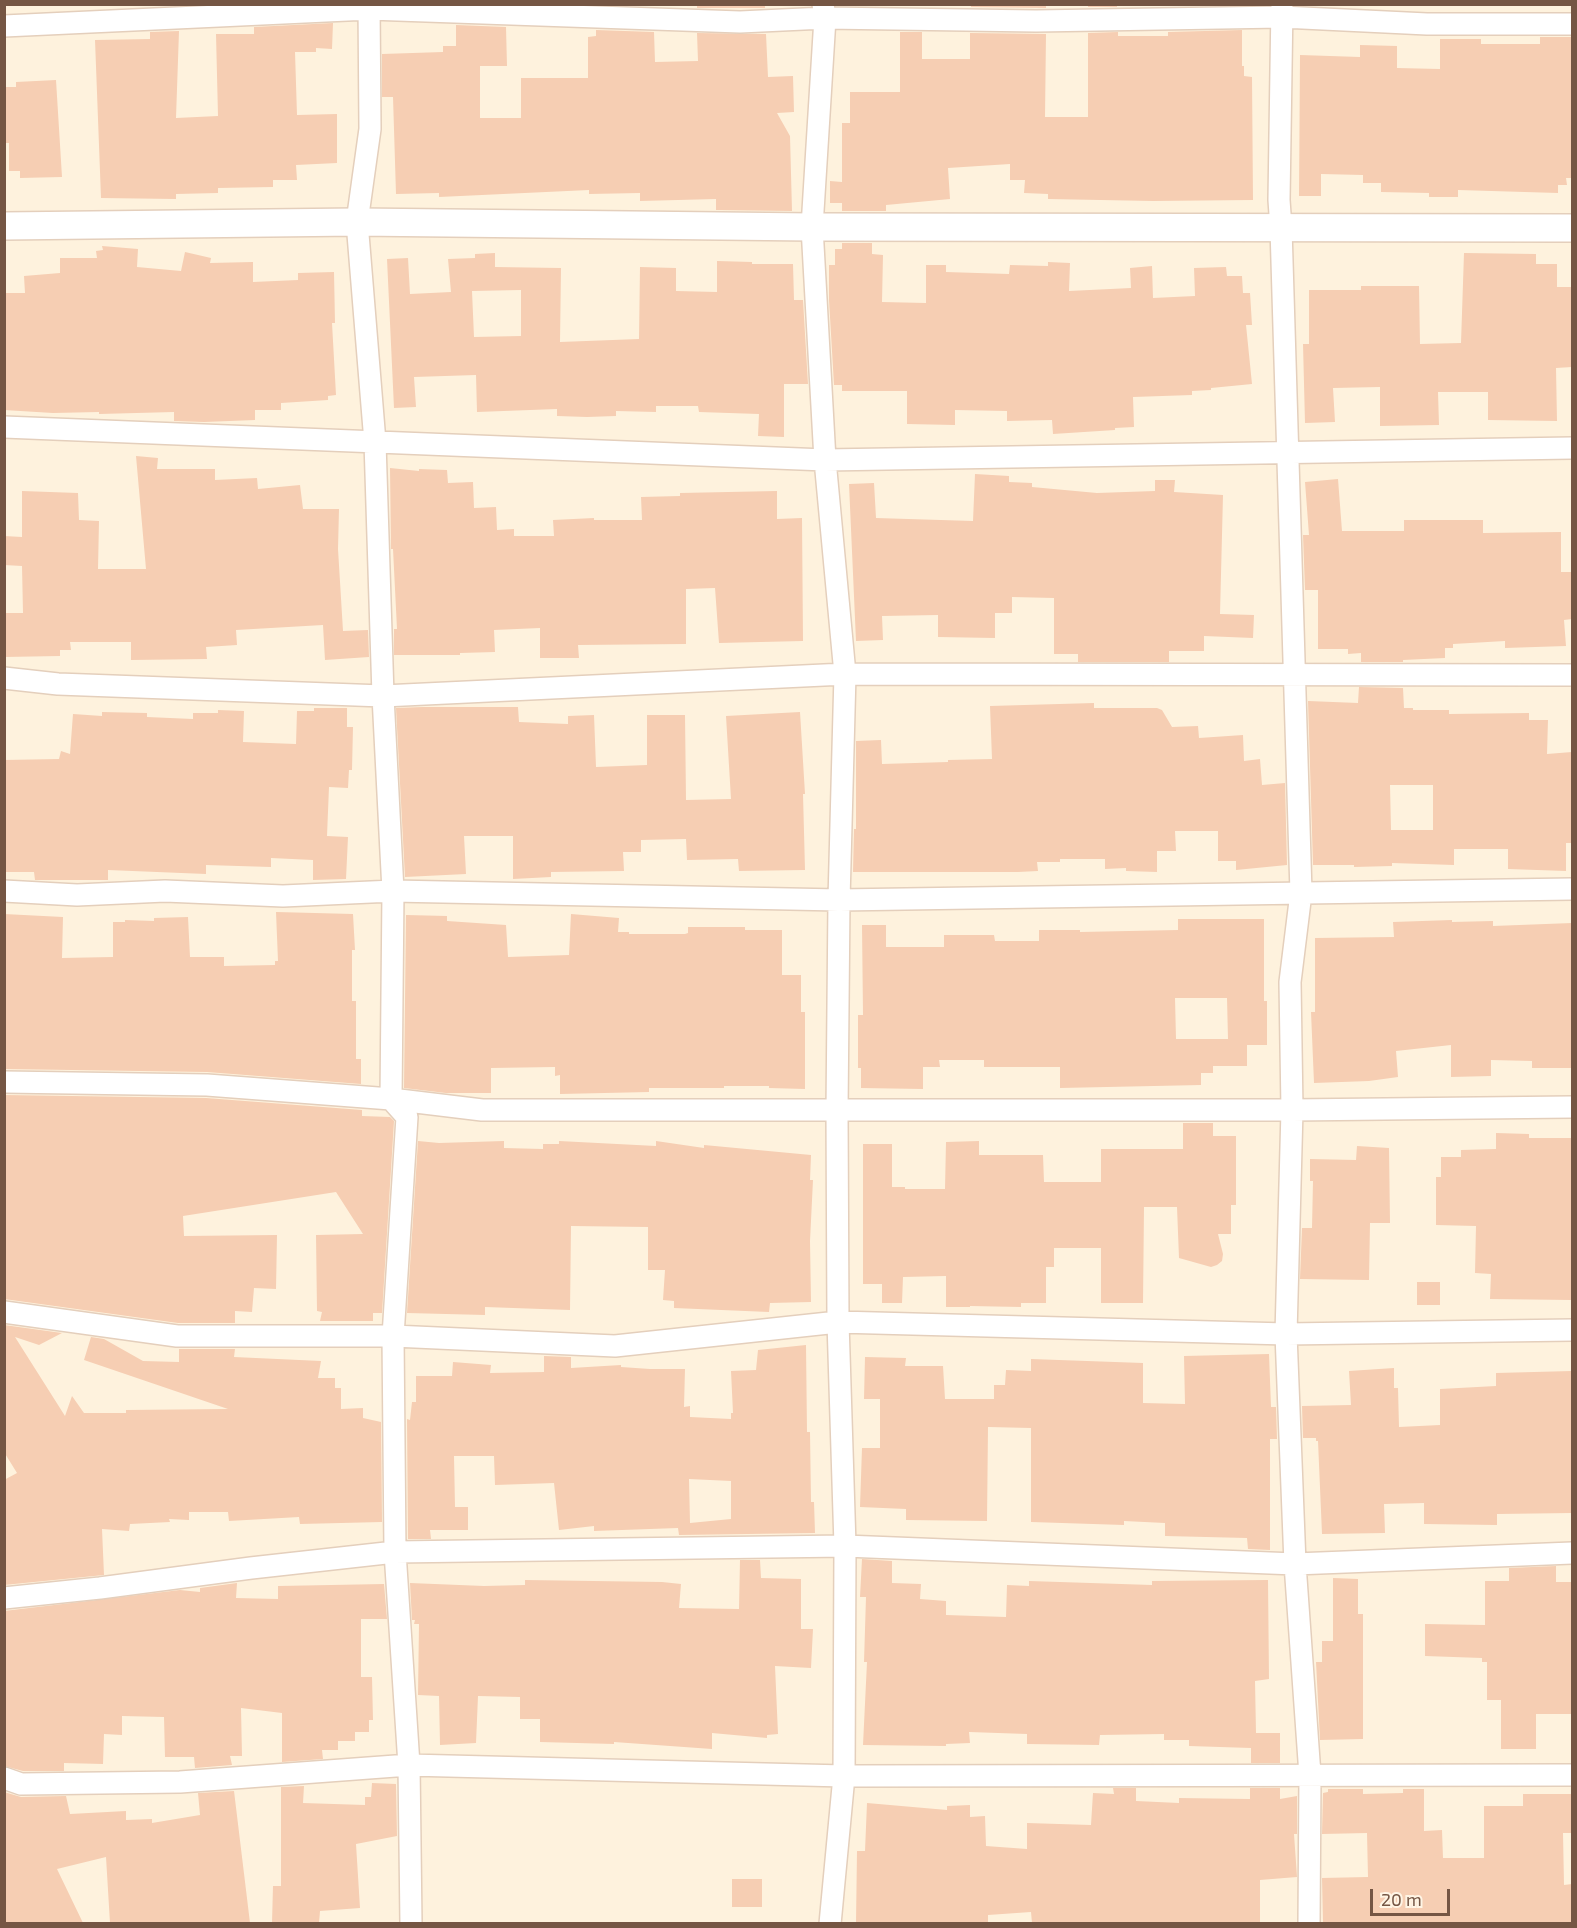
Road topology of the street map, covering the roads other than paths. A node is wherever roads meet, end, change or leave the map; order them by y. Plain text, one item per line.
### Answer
1 (369, 7) edge
2 (824, 11) edge
3 (1282, 11) edge
4 (1572, 24) edge
5 (4, 26) edge
6 (357, 222) junction
7 (4, 226) edge
8 (812, 227) junction
9 (1281, 228) junction
10 (1572, 228) edge
11 (4, 427) edge
12 (375, 442) junction
13 (1572, 448) edge
14 (1288, 453) junction
15 (825, 460) junction
16 (845, 674) junction
17 (1572, 675) edge
18 (1296, 676) junction
19 (4, 678) edge
20 (383, 696) junction
21 (1572, 889) edge
22 (4, 891) edge
23 (393, 891) junction
24 (1301, 893) junction
25 (840, 900) junction
26 (4, 1082) edge
27 (391, 1099) junction
28 (1572, 1107) edge
29 (1292, 1110) junction
30 (837, 1111) junction
31 (4, 1312) edge
32 (838, 1322) junction
33 (1572, 1330) edge
34 (1286, 1334) junction
35 (393, 1336) junction
36 (845, 1546) junction
37 (395, 1552) junction
38 (1572, 1553) edge
39 (1295, 1564) junction
40 (4, 1598) edge
41 (409, 1765) junction
42 (1310, 1775) junction
43 (1572, 1775) edge
44 (844, 1776) junction
45 (4, 1778) edge
46 (411, 1923) edge
47 (830, 1923) edge
48 (1309, 1923) edge

1 - 2 street
1 - 5 street
1 - 6 street
2 - 3 street
2 - 8 street
3 - 4 street
3 - 9 street
6 - 7 street
6 - 8 street
6 - 12 street
8 - 9 street
8 - 15 street
9 - 10 street
9 - 14 street
11 - 12 street
12 - 15 street
12 - 20 street
13 - 14 street
14 - 15 street
14 - 18 street
15 - 16 street
16 - 18 street
16 - 20 street
16 - 25 street
17 - 18 street
18 - 24 street
19 - 20 street
20 - 23 street
21 - 24 street
22 - 23 street
23 - 25 street
23 - 27 street
24 - 25 street
24 - 29 street
25 - 30 street
26 - 27 street
27 - 30 street
27 - 35 street
28 - 29 street
29 - 30 street
29 - 34 street
30 - 32 street
31 - 35 street
32 - 34 street
32 - 35 street
32 - 36 street
33 - 34 street
34 - 39 street
35 - 37 street
36 - 37 street
36 - 39 street
36 - 44 street
37 - 40 street
37 - 41 street
38 - 39 street
39 - 42 street
41 - 44 street
41 - 45 street
41 - 46 street
42 - 43 street
42 - 44 street
42 - 48 street
44 - 47 street

